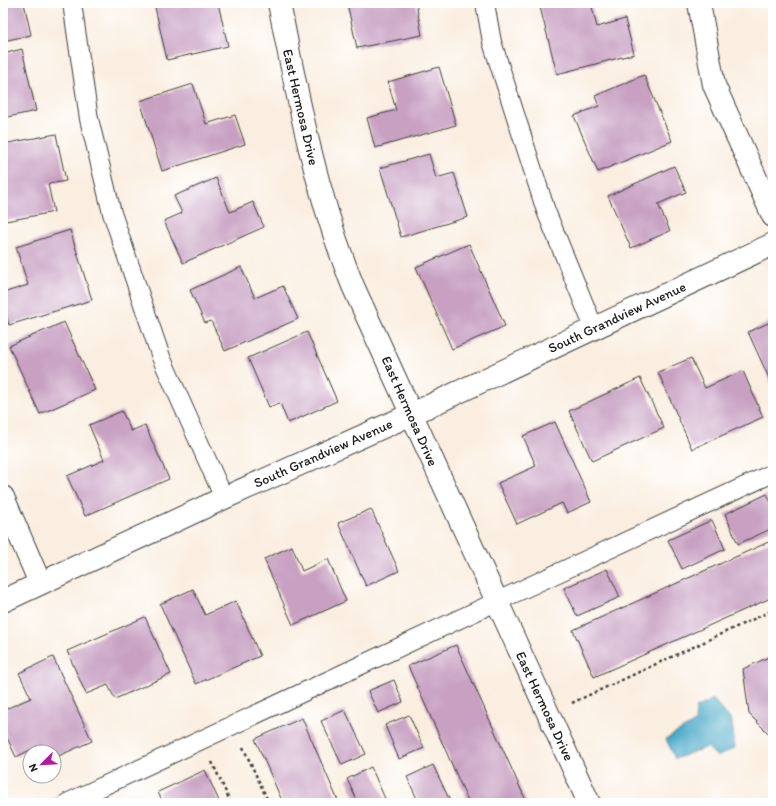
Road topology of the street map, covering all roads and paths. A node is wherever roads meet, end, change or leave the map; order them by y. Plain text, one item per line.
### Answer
1 (72, 3) edge
2 (279, 3) edge
3 (485, 3) edge
4 (699, 3) edge
5 (773, 216) edge
6 (773, 244) edge
7 (594, 328) junction
8 (412, 414) junction
9 (773, 473) edge
10 (3, 497) edge
11 (224, 498) junction
12 (40, 583) junction
13 (3, 600) edge
14 (497, 601) junction
15 (773, 610) edge
16 (568, 704) dead end
17 (233, 725) junction
18 (202, 740) junction
19 (67, 803) edge
20 (231, 803) edge
21 (269, 803) edge
22 (589, 803) edge

1 - 11 lane
2 - 8 street, East Hermosa Drive
3 - 7 lane
4 - 5 street
6 - 7 street, South Grandview Avenue
7 - 8 street, South Grandview Avenue
8 - 11 street, South Grandview Avenue
8 - 14 street, East Hermosa Drive
9 - 14 lane
10 - 12 street
11 - 12 street, South Grandview Avenue
12 - 13 street, South Grandview Avenue
14 - 17 lane
14 - 22 street, East Hermosa Drive
15 - 16 path
17 - 18 lane
17 - 21 path
18 - 19 lane
18 - 20 path

